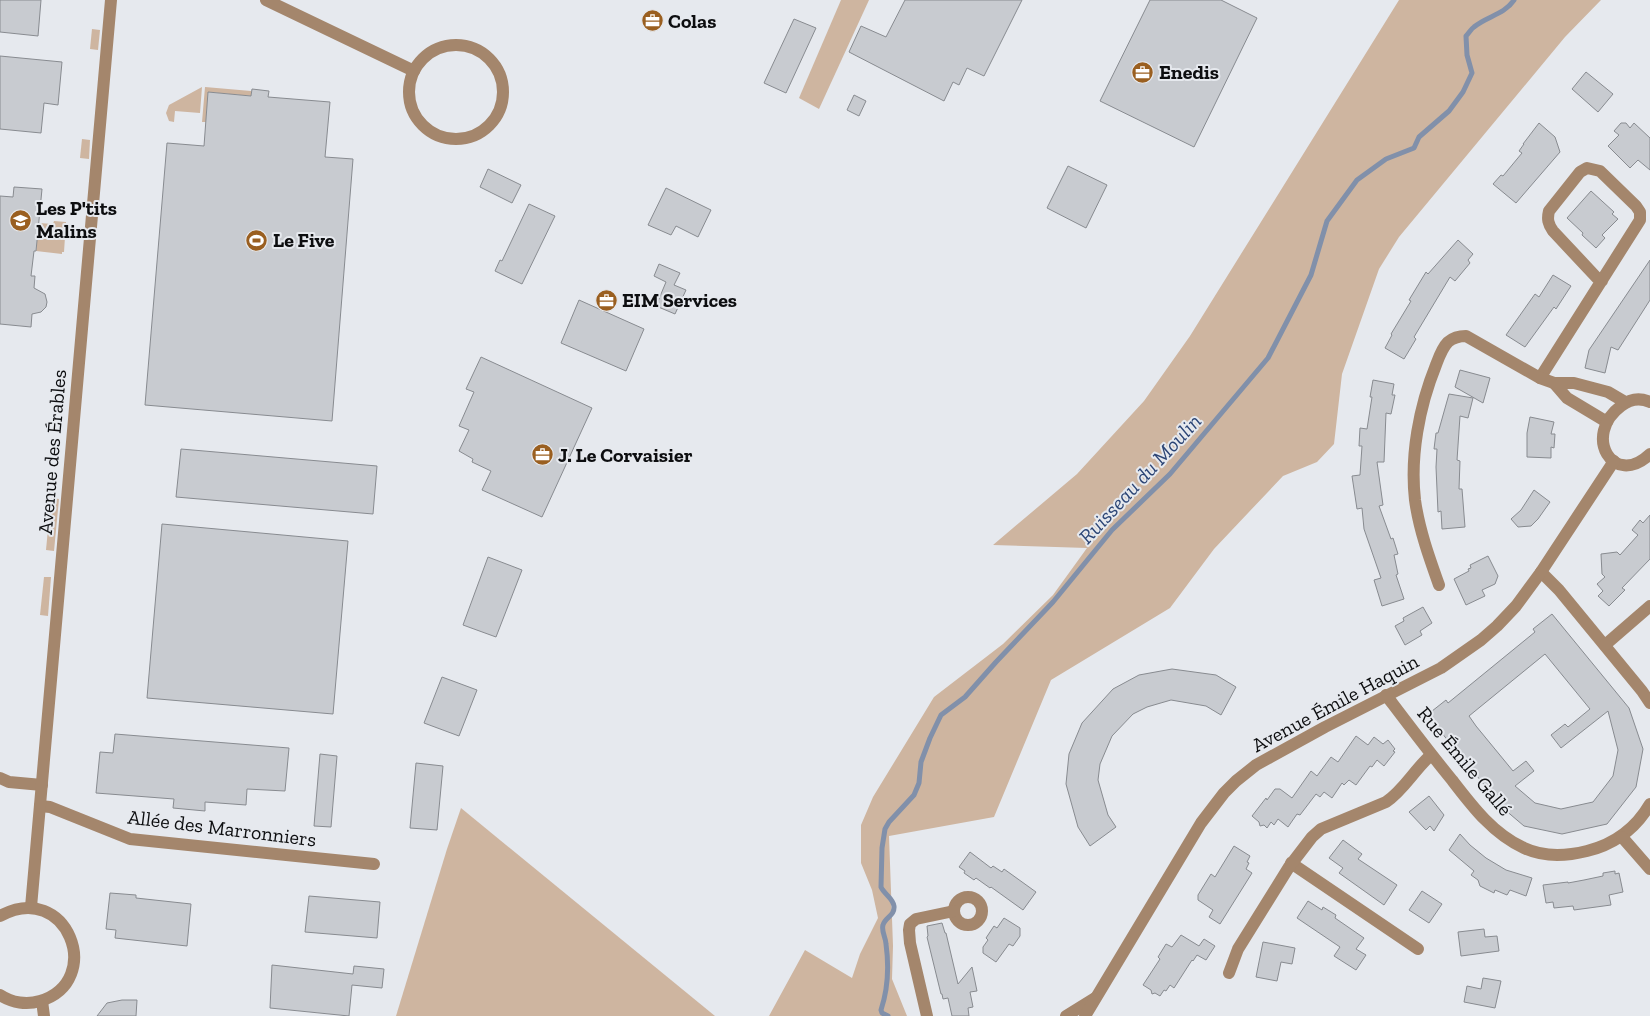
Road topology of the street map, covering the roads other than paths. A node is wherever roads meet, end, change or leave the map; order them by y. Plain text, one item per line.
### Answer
1 (111, 0) edge
2 (266, 0) edge
3 (414, 71) junction
4 (1602, 281) junction
5 (1540, 378) junction
6 (1554, 383) junction
7 (1626, 402) junction
8 (1650, 402) edge
9 (1607, 422) junction
10 (1650, 454) edge
11 (1614, 462) junction
12 (1540, 572) junction
13 (1439, 585) dead end
14 (1650, 606) edge
15 (1605, 645) junction
16 (1386, 695) junction
17 (1650, 703) edge
18 (1431, 755) junction
19 (0, 778) edge
20 (42, 785) junction
21 (1650, 804) edge
22 (40, 806) junction
23 (1622, 837) junction
24 (1291, 863) junction
25 (374, 864) dead end
26 (1650, 869) edge
27 (31, 908) junction
28 (954, 911) dead end
29 (0, 916) edge
30 (1418, 949) dead end
31 (1229, 973) dead end
32 (0, 995) edge
33 (1097, 997) junction
34 (42, 1000) junction
35 (44, 1016) edge
36 (927, 1016) edge
37 (1066, 1016) edge
38 (1085, 1016) edge

1 - 20 street, Avenue des Érables
2 - 3 street
3 - 3 street
4 - 4 street
4 - 5 street
5 - 6 street
5 - 13 street
6 - 7 street
6 - 9 street
7 - 8 street
7 - 9 street
9 - 11 street
10 - 11 street
11 - 12 street, Avenue Émile Haquin
12 - 15 street
12 - 16 street, Avenue Émile Haquin
14 - 15 street
15 - 17 street
16 - 18 street, Rue Émile Gallé
16 - 33 street, Avenue Émile Haquin
18 - 23 street, Rue Émile Gallé
18 - 24 street
19 - 20 street
20 - 22 street, Avenue des Érables
21 - 23 street, Rue Émile Gallé
22 - 25 street, Allée des Marronniers
22 - 27 street, Avenue des Érables
23 - 26 street
24 - 30 street
24 - 31 street
27 - 29 street
27 - 34 street
28 - 36 street
32 - 34 street
33 - 37 street, Avenue Émile Haquin
33 - 38 street, Avenue Émile Haquin
34 - 35 street

